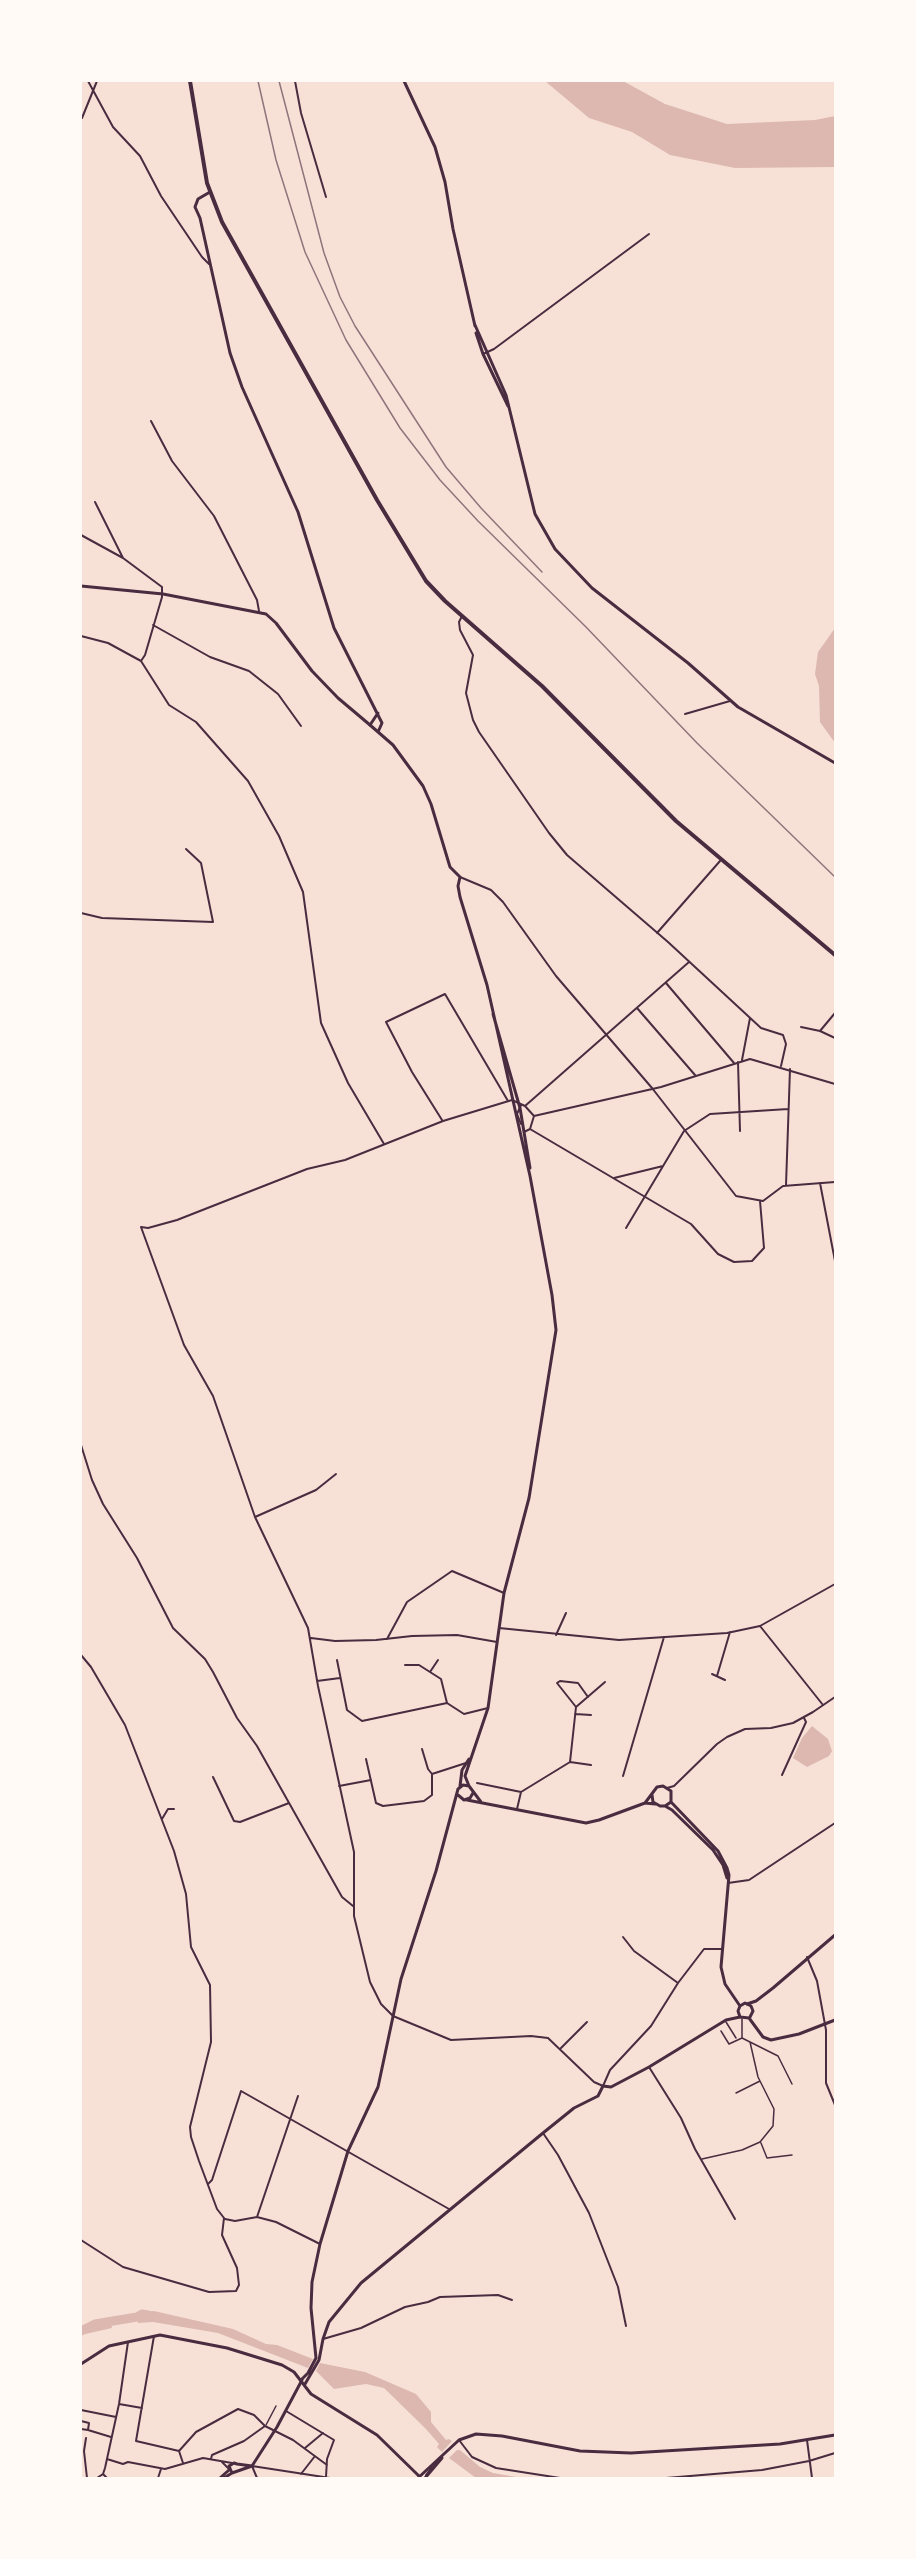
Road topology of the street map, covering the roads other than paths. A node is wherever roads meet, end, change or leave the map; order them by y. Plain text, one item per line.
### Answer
1 (88, 81) edge
2 (97, 81) edge
3 (190, 81) edge
4 (295, 81) edge
5 (404, 81) edge
6 (93, 89) junction
7 (82, 118) edge
8 (210, 192) junction
9 (326, 197) dead end
10 (649, 234) dead end
11 (209, 264) junction
12 (484, 354) junction
13 (151, 421) dead end
14 (95, 502) dead end
15 (81, 535) edge
16 (123, 558) junction
17 (81, 586) edge
18 (163, 594) junction
19 (259, 611) junction
20 (462, 616) junction
21 (153, 625) junction
22 (81, 636) edge
23 (141, 662) junction
24 (730, 701) junction
25 (378, 713) junction
26 (685, 714) dead end
27 (370, 725) junction
28 (301, 726) dead end
29 (378, 732) junction
30 (835, 763) edge
31 (186, 849) dead end
32 (722, 859) junction
33 (460, 877) junction
34 (81, 913) edge
35 (657, 933) junction
36 (835, 955) edge
37 (689, 962) junction
38 (666, 983) junction
39 (637, 1008) junction
40 (491, 1009) junction
41 (835, 1014) edge
42 (383, 1016) dead end
43 (750, 1018) junction
44 (386, 1022) junction
45 (801, 1028) dead end
46 (820, 1031) junction
47 (608, 1034) junction
48 (835, 1038) edge
49 (742, 1060) junction
50 (736, 1062) junction
51 (781, 1066) junction
52 (790, 1069) junction
53 (695, 1076) junction
54 (835, 1084) edge
55 (652, 1088) junction
56 (510, 1100) junction
57 (519, 1105) junction
58 (525, 1106) junction
59 (788, 1109) junction
60 (740, 1112) junction
61 (517, 1114) junction
62 (534, 1116) junction
63 (443, 1121) junction
64 (530, 1129) junction
65 (684, 1131) junction
66 (740, 1131) dead end
67 (525, 1132) junction
68 (384, 1144) junction
69 (664, 1166) junction
70 (530, 1176) junction
71 (614, 1178) junction
72 (835, 1182) edge
73 (820, 1183) junction
74 (786, 1185) junction
75 (645, 1197) junction
76 (760, 1201) junction
77 (626, 1228) dead end
78 (835, 1261) edge
79 (81, 1445) edge
80 (81, 1460) edge
81 (86, 1460) junction
82 (336, 1474) dead end
83 (255, 1517) junction
84 (835, 1584) edge
85 (504, 1593) junction
86 (566, 1613) dead end
87 (760, 1626) junction
88 (499, 1628) junction
89 (730, 1632) junction
90 (556, 1635) junction
91 (664, 1637) junction
92 (310, 1638) junction
93 (387, 1639) junction
94 (497, 1642) junction
95 (81, 1655) edge
96 (337, 1660) dead end
97 (438, 1660) dead end
98 (405, 1665) dead end
99 (430, 1672) junction
100 (712, 1674) dead end
101 (717, 1676) junction
102 (340, 1677) junction
103 (725, 1680) dead end
104 (317, 1682) junction
105 (605, 1682) dead end
106 (835, 1696) edge
107 (588, 1697) junction
108 (447, 1703) junction
109 (823, 1705) junction
110 (576, 1707) junction
111 (488, 1708) junction
112 (575, 1714) junction
113 (591, 1714) dead end
114 (804, 1718) junction
115 (422, 1749) dead end
116 (472, 1755) junction
117 (366, 1759) dead end
118 (466, 1762) junction
119 (570, 1762) junction
120 (591, 1765) dead end
121 (457, 1767) junction
122 (462, 1770) junction
123 (432, 1774) junction
124 (782, 1775) dead end
125 (623, 1776) dead end
126 (213, 1777) dead end
127 (371, 1780) junction
128 (477, 1783) dead end
129 (339, 1786) junction
130 (460, 1786) junction
131 (469, 1786) junction
132 (667, 1788) junction
133 (521, 1792) junction
134 (473, 1793) junction
135 (458, 1795) junction
136 (652, 1795) junction
137 (467, 1800) junction
138 (481, 1802) junction
139 (671, 1802) junction
140 (289, 1803) junction
141 (645, 1803) junction
142 (655, 1804) junction
143 (665, 1806) junction
144 (174, 1809) dead end
145 (517, 1809) junction
146 (162, 1819) junction
147 (835, 1823) edge
148 (728, 1883) junction
149 (353, 1906) junction
150 (835, 1935) edge
151 (623, 1937) dead end
152 (722, 1949) junction
153 (807, 1958) junction
154 (678, 1983) junction
155 (747, 2004) junction
156 (740, 2006) junction
157 (393, 2016) junction
158 (741, 2017) junction
159 (750, 2018) junction
160 (726, 2020) junction
161 (835, 2020) edge
162 (588, 2022) dead end
163 (823, 2025) junction
164 (721, 2031) dead end
165 (742, 2038) junction
166 (736, 2039) junction
167 (750, 2042) junction
168 (561, 2048) junction
169 (650, 2067) junction
170 (760, 2080) junction
171 (792, 2084) dead end
172 (603, 2086) junction
173 (736, 2093) dead end
174 (298, 2096) dead end
175 (835, 2105) edge
176 (291, 2118) junction
177 (543, 2133) junction
178 (760, 2142) junction
179 (348, 2151) junction
180 (792, 2155) dead end
181 (701, 2159) junction
182 (208, 2184) junction
183 (450, 2211) junction
184 (257, 2217) junction
185 (224, 2218) junction
186 (735, 2219) dead end
187 (81, 2240) edge
188 (320, 2244) junction
189 (512, 2300) dead end
190 (626, 2326) dead end
191 (313, 2330) junction
192 (154, 2336) junction
193 (323, 2339) junction
194 (128, 2342) junction
195 (318, 2359) junction
196 (81, 2364) edge
197 (310, 2374) junction
198 (302, 2379) junction
199 (305, 2384) junction
200 (298, 2388) junction
201 (119, 2403) junction
202 (276, 2406) dead end
203 (142, 2408) junction
204 (81, 2410) edge
205 (286, 2411) junction
206 (116, 2417) junction
207 (81, 2421) edge
208 (265, 2426) junction
209 (81, 2429) edge
210 (88, 2430) junction
211 (274, 2431) junction
212 (324, 2432) junction
213 (835, 2435) edge
214 (86, 2438) dead end
215 (111, 2438) junction
216 (459, 2440) junction
217 (807, 2440) junction
218 (305, 2448) junction
219 (82, 2451) edge
220 (179, 2451) junction
221 (835, 2453) edge
222 (445, 2455) junction
223 (315, 2456) junction
224 (107, 2459) junction
225 (211, 2459) junction
226 (219, 2461) junction
227 (809, 2461) junction
228 (183, 2463) junction
229 (235, 2464) junction
230 (327, 2465) junction
231 (252, 2466) junction
232 (161, 2469) junction
233 (231, 2471) junction
234 (290, 2472) junction
235 (103, 2474) junction
236 (301, 2474) junction
237 (290, 2477) edge
238 (424, 2477) edge
239 (87, 2478) edge
240 (97, 2478) edge
241 (107, 2478) edge
242 (158, 2478) edge
243 (222, 2478) edge
244 (257, 2478) edge
245 (328, 2478) edge
246 (432, 2478) edge
247 (560, 2478) edge
248 (666, 2478) edge
249 (812, 2478) edge

1 - 6 street
2 - 6 street
3 - 8 main road
4 - 9 street
5 - 12 main road
6 - 7 street
6 - 11 street
8 - 11 main road
8 - 20 main road
10 - 12 street
11 - 25 main road
12 - 24 main road
13 - 19 street
14 - 16 street
15 - 16 street
16 - 18 street
17 - 18 main road
18 - 19 main road
18 - 21 street
19 - 27 main road
20 - 32 main road
20 - 35 street
21 - 23 street
21 - 28 street
22 - 23 street
23 - 68 street
24 - 26 street
24 - 30 main road
25 - 27 main road
25 - 29 main road
27 - 29 main road
29 - 33 main road
31 - 34 street
32 - 35 street
32 - 36 main road
33 - 40 main road
33 - 47 street
35 - 37 street
37 - 38 street
37 - 43 street
38 - 39 street
38 - 50 street
39 - 47 street
39 - 53 street
40 - 56 main road
40 - 57 main road
41 - 46 street
42 - 44 street
43 - 49 street
43 - 51 street
44 - 56 street
44 - 63 street
45 - 46 street
46 - 48 street
47 - 55 street
47 - 58 street
49 - 50 street
49 - 51 street
50 - 53 street
50 - 60 street
51 - 52 street
52 - 54 street
52 - 59 street
53 - 55 street
55 - 62 street
55 - 65 street
56 - 57 street
56 - 61 main road
56 - 63 street
57 - 58 street
57 - 61 street
57 - 67 main road
58 - 62 street
59 - 60 street
59 - 74 street
60 - 65 street
60 - 66 street
61 - 67 street
61 - 70 main road
62 - 64 street
63 - 68 street
64 - 67 street
64 - 71 street
65 - 69 street
65 - 76 street
67 - 70 main road
68 - 83 street
69 - 71 street
69 - 75 street
70 - 85 main road
71 - 75 street
72 - 73 street
73 - 74 street
73 - 78 street
74 - 76 street
75 - 76 street
75 - 77 street
79 - 81 street
80 - 81 lane
81 - 140 street
82 - 83 street
83 - 92 street
84 - 87 street
85 - 88 main road
85 - 93 street
86 - 90 street
87 - 89 street
87 - 109 street
88 - 90 street
88 - 94 main road
89 - 91 street
89 - 101 street
90 - 91 street
91 - 125 street
92 - 93 street
92 - 104 street
93 - 94 street
94 - 111 main road
95 - 146 street
96 - 102 street
97 - 99 street
98 - 99 street
99 - 108 street
100 - 101 street
101 - 103 street
102 - 104 street
102 - 108 street
104 - 129 street
105 - 107 street
106 - 109 street
107 - 110 street
107 - 110 street
108 - 111 street
109 - 114 street
110 - 112 street
111 - 116 main road
112 - 113 street
112 - 119 street
114 - 124 street
114 - 132 street
115 - 123 street
116 - 118 main road
116 - 131 main road
117 - 127 street
118 - 121 street
118 - 122 main road
119 - 120 street
119 - 133 street
121 - 122 street
121 - 123 street
122 - 130 main road
123 - 127 street
126 - 140 street
127 - 129 street
128 - 133 street
129 - 149 street
130 - 131 main road
130 - 135 main road
131 - 134 main road
132 - 136 main road
132 - 139 main road
133 - 145 street
134 - 137 main road
134 - 138 main road
135 - 137 main road
135 - 157 main road
136 - 141 main road
136 - 142 main road
137 - 138 main road
138 - 145 main road
139 - 143 main road
139 - 148 main road
140 - 149 street
141 - 142 main road
141 - 145 main road
142 - 143 main road
143 - 148 main road
144 - 146 street
146 - 182 street
147 - 148 street
148 - 152 main road
149 - 157 street
150 - 153 main road
151 - 154 street
152 - 154 street
152 - 156 main road
153 - 155 main road
153 - 163 street
154 - 172 street
155 - 156 main road
155 - 159 main road
156 - 158 main road
157 - 168 street
157 - 179 main road
158 - 159 main road
158 - 160 main road
158 - 165 lane
159 - 163 main road
160 - 166 lane
160 - 169 main road
161 - 163 main road
162 - 168 street
163 - 175 street
164 - 166 lane
165 - 166 lane
165 - 167 lane
167 - 170 lane
167 - 171 lane
168 - 172 street
169 - 172 main road
169 - 181 street
170 - 173 lane
170 - 178 lane
172 - 177 main road
174 - 176 street
176 - 179 street
176 - 182 street
176 - 184 street
177 - 183 main road
177 - 190 street
178 - 180 lane
178 - 181 lane
179 - 183 street
179 - 188 main road
181 - 186 street
182 - 185 street
183 - 193 main road
184 - 185 street
184 - 188 street
185 - 187 street
188 - 191 main road
189 - 193 street
191 - 193 main road
191 - 195 main road
192 - 194 main road
192 - 198 main road
192 - 203 street
193 - 195 main road
194 - 196 main road
194 - 201 street
195 - 197 main road
197 - 198 main road
197 - 199 main road
198 - 199 main road
198 - 200 main road
199 - 200 main road
199 - 238 main road
200 - 205 main road
201 - 203 street
201 - 206 street
202 - 208 lane
203 - 220 street
204 - 206 street
205 - 211 main road
205 - 212 street
206 - 215 street
207 - 210 street
208 - 211 street
208 - 220 street
208 - 225 street
209 - 210 street
210 - 215 street
211 - 218 street
211 - 231 main road
212 - 218 street
212 - 230 street
213 - 217 main road
214 - 219 street
215 - 224 street
216 - 217 main road
216 - 222 main road
216 - 247 street
217 - 227 street
218 - 223 street
219 - 239 street
220 - 228 street
221 - 227 street
222 - 238 main road
222 - 238 main road
223 - 230 street
223 - 236 street
224 - 232 street
224 - 235 street
225 - 226 street
225 - 228 street
226 - 229 street
226 - 233 street
227 - 248 street
227 - 249 street
228 - 232 street
229 - 231 main road
229 - 233 main road
229 - 233 main road
230 - 245 street
231 - 233 main road
231 - 234 street
231 - 244 street
232 - 242 street
233 - 243 main road
234 - 236 street
234 - 237 street
235 - 240 street
235 - 241 street
236 - 245 street
238 - 246 street

